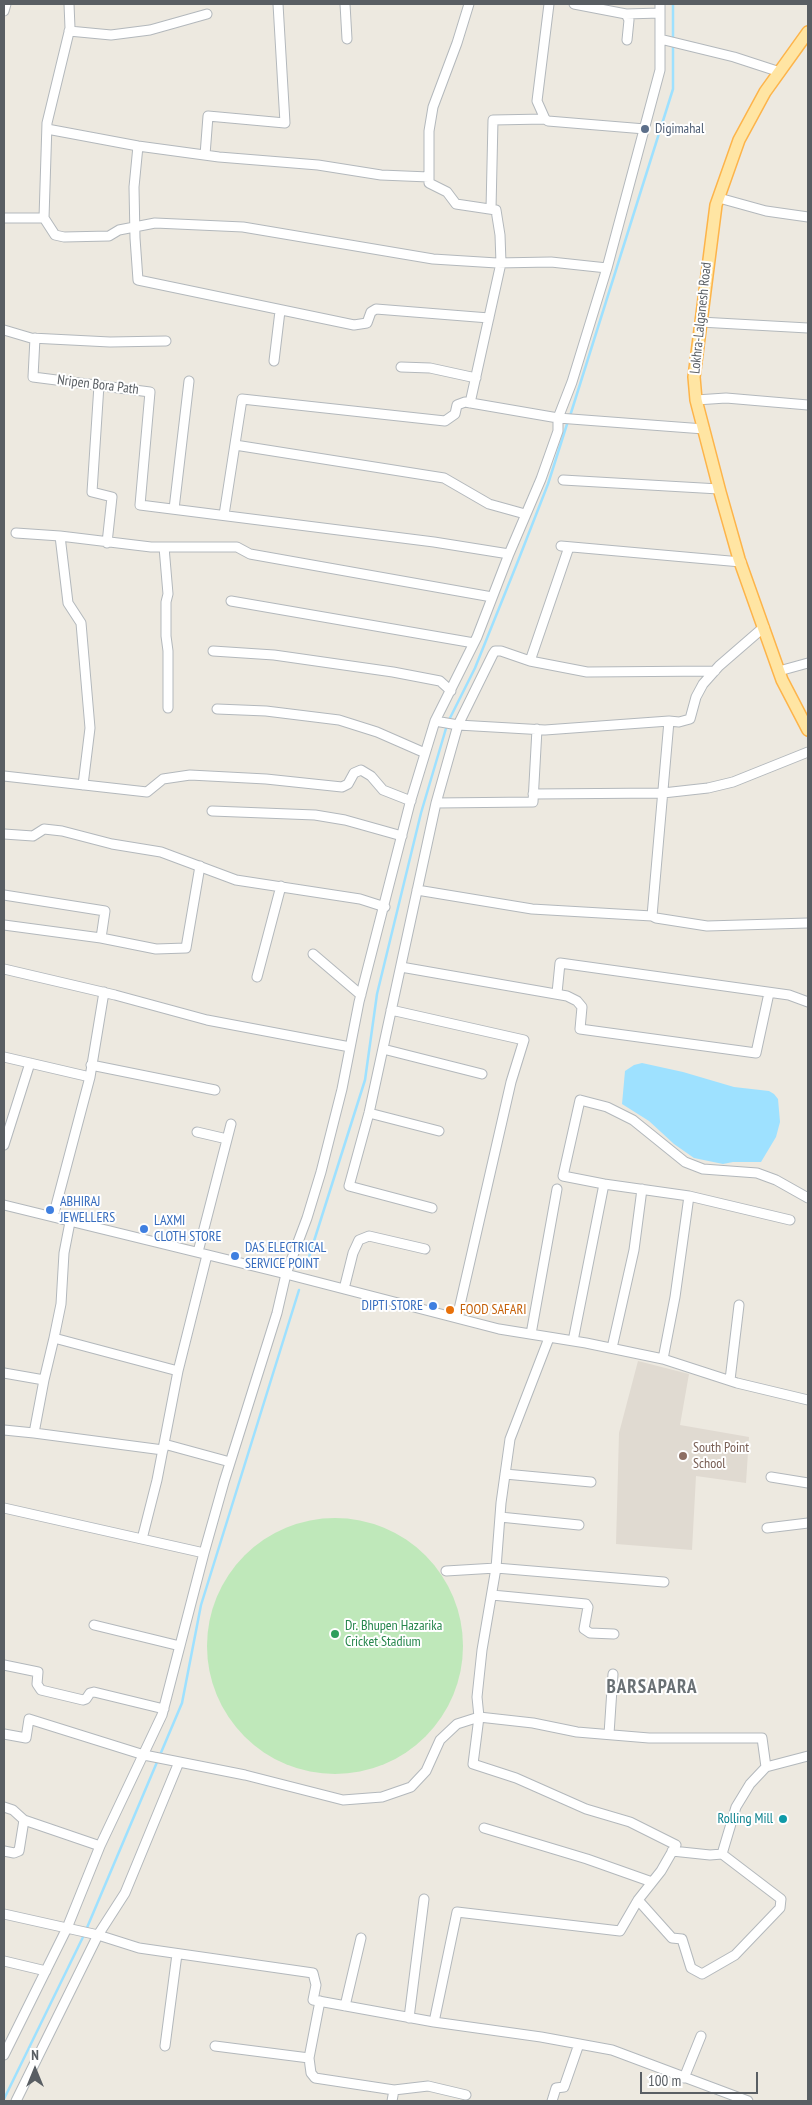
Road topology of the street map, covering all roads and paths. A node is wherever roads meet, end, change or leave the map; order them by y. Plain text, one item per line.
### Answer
1 (6, 4) edge
2 (68, 4) edge
3 (278, 4) edge
4 (344, 4) edge
5 (469, 4) edge
6 (549, 4) edge
7 (574, 4) edge
8 (660, 8) edge
9 (4, 11) edge
10 (207, 14) dead end
11 (626, 14) junction
12 (69, 31) junction
13 (808, 32) edge
14 (347, 39) dead end
15 (660, 39) junction
16 (627, 40) dead end
17 (780, 72) junction
18 (545, 119) junction
19 (47, 129) junction
20 (645, 129) junction
21 (138, 146) junction
22 (205, 155) junction
23 (430, 177) junction
24 (719, 198) junction
25 (491, 209) junction
26 (808, 217) edge
27 (4, 218) edge
28 (44, 218) junction
29 (135, 227) junction
30 (501, 263) junction
31 (607, 268) junction
32 (280, 311) junction
33 (489, 318) junction
34 (700, 322) junction
35 (808, 328) edge
36 (4, 330) edge
37 (35, 338) junction
38 (166, 341) dead end
39 (274, 361) dead end
40 (401, 367) dead end
41 (476, 378) junction
42 (189, 381) dead end
43 (99, 386) junction
44 (696, 400) junction
45 (470, 403) junction
46 (808, 405) edge
47 (560, 418) junction
48 (704, 429) junction
49 (235, 445) junction
50 (563, 480) dead end
51 (719, 489) junction
52 (174, 509) junction
53 (525, 514) junction
54 (224, 515) junction
55 (16, 533) dead end
56 (60, 536) junction
57 (107, 543) junction
58 (164, 548) junction
59 (509, 554) junction
60 (741, 562) junction
61 (492, 597) junction
62 (231, 601) dead end
63 (764, 627) junction
64 (474, 643) junction
65 (213, 651) dead end
66 (530, 660) junction
67 (808, 663) edge
68 (715, 671) junction
69 (779, 671) junction
70 (450, 691) junction
71 (168, 708) dead end
72 (217, 709) dead end
73 (669, 721) junction
74 (438, 722) junction
75 (457, 725) junction
76 (537, 729) junction
77 (808, 730) edge
78 (808, 752) edge
79 (425, 753) junction
80 (4, 776) edge
81 (83, 784) junction
82 (663, 793) junction
83 (533, 794) junction
84 (411, 801) junction
85 (436, 803) junction
86 (212, 811) dead end
87 (4, 834) edge
88 (402, 836) junction
89 (200, 866) junction
90 (281, 886) junction
91 (417, 890) junction
92 (4, 895) edge
93 (385, 907) junction
94 (652, 916) junction
95 (808, 923) edge
96 (4, 925) edge
97 (102, 938) junction
98 (313, 954) dead end
99 (401, 967) junction
100 (4, 969) edge
101 (257, 977) dead end
102 (104, 992) junction
103 (557, 993) junction
104 (769, 993) junction
105 (361, 995) junction
106 (808, 1002) edge
107 (391, 1010) junction
108 (350, 1047) junction
109 (383, 1049) junction
110 (4, 1057) edge
111 (30, 1063) junction
112 (91, 1065) junction
113 (482, 1074) dead end
114 (90, 1077) junction
115 (215, 1090) dead end
116 (369, 1113) junction
117 (231, 1124) dead end
118 (439, 1131) dead end
119 (197, 1132) dead end
120 (227, 1139) junction
121 (4, 1145) edge
122 (604, 1184) junction
123 (557, 1189) dead end
124 (642, 1189) junction
125 (689, 1196) junction
126 (808, 1198) edge
127 (4, 1205) edge
128 (432, 1208) dead end
129 (52, 1217) junction
130 (790, 1220) dead end
131 (70, 1222) junction
132 (424, 1249) dead end
133 (203, 1254) junction
134 (286, 1274) junction
135 (344, 1289) junction
136 (739, 1305) dead end
137 (457, 1318) junction
138 (531, 1334) junction
139 (54, 1338) junction
140 (549, 1338) junction
141 (573, 1341) junction
142 (612, 1348) junction
143 (663, 1359) junction
144 (178, 1371) junction
145 (4, 1373) edge
146 (44, 1380) junction
147 (730, 1380) junction
148 (808, 1400) edge
149 (4, 1430) edge
150 (34, 1433) junction
151 (164, 1447) junction
152 (230, 1462) junction
153 (505, 1474) junction
154 (771, 1477) dead end
155 (591, 1482) dead end
156 (808, 1483) edge
157 (4, 1508) edge
158 (500, 1517) junction
159 (808, 1523) edge
160 (579, 1525) dead end
161 (767, 1528) dead end
162 (142, 1539) junction
163 (204, 1553) junction
164 (496, 1568) junction
165 (446, 1571) dead end
166 (664, 1582) dead end
167 (492, 1594) junction
168 (94, 1625) dead end
169 (614, 1634) dead end
170 (180, 1646) junction
171 (4, 1665) edge
172 (613, 1674) dead end
173 (164, 1709) junction
174 (479, 1717) junction
175 (4, 1734) edge
176 (609, 1734) junction
177 (144, 1755) junction
178 (808, 1756) edge
179 (179, 1762) junction
180 (766, 1767) junction
181 (4, 1808) edge
182 (24, 1820) junction
183 (484, 1828) dead end
184 (100, 1846) junction
185 (4, 1851) edge
186 (672, 1851) junction
187 (722, 1854) junction
188 (652, 1882) junction
189 (424, 1899) dead end
190 (638, 1900) junction
191 (4, 1914) edge
192 (67, 1928) junction
193 (98, 1935) junction
194 (361, 1938) dead end
195 (177, 1954) junction
196 (4, 1961) edge
197 (46, 1972) junction
198 (320, 2001) junction
199 (345, 2006) junction
200 (409, 2018) junction
201 (434, 2022) junction
202 (702, 2036) dead end
203 (579, 2044) junction
204 (6, 2045) edge
205 (165, 2046) dead end
206 (215, 2046) dead end
207 (4, 2055) edge
208 (309, 2058) junction
209 (684, 2078) junction
210 (394, 2090) junction
211 (466, 2095) dead end
212 (16, 2101) edge
213 (392, 2101) edge
214 (552, 2101) edge
215 (748, 2101) edge

1 - 9 street
2 - 12 street
3 - 22 street
4 - 14 street
5 - 23 street
6 - 18 street
7 - 11 street
8 - 11 street
8 - 15 street
10 - 12 street
11 - 16 street
12 - 19 street
13 - 17 main road, Lokhra-Lalganesh Road
15 - 17 street
15 - 20 street
17 - 24 main road, Lokhra-Lalganesh Road
18 - 20 street
18 - 25 street
19 - 21 street
19 - 28 street
20 - 31 street
21 - 22 street
21 - 29 street
22 - 23 street
23 - 25 street
24 - 26 street
24 - 34 main road, Lokhra-Lalganesh Road
25 - 30 street
27 - 28 street
28 - 29 street
29 - 30 street
29 - 32 street
30 - 31 street
30 - 33 street
31 - 47 street
32 - 33 street
32 - 39 street
33 - 41 street
34 - 35 street
34 - 44 main road, Lokhra-Lalganesh Road
36 - 37 street
37 - 38 street
37 - 43 street, Nripen Bora Path
40 - 41 street
41 - 45 street
42 - 52 street
43 - 52 street, Nripen Bora Path
43 - 57 street
44 - 46 street
44 - 48 main road, Lokhra-Lalganesh Road
45 - 47 street
45 - 49 street
47 - 48 street
47 - 53 street
48 - 51 main road, Lokhra-Lalganesh Road
49 - 53 street
49 - 54 street
50 - 51 street
51 - 60 main road, Lokhra-Lalganesh Road
52 - 54 street
53 - 59 street
54 - 59 street
55 - 56 street
56 - 57 street
56 - 81 street
57 - 58 street
58 - 61 street
58 - 71 street
59 - 61 street
60 - 63 main road, Lokhra-Lalganesh Road
60 - 66 street
61 - 64 street
62 - 64 street
63 - 68 street
63 - 69 main road, Lokhra-Lalganesh Road
64 - 70 street
65 - 70 street
66 - 68 street
66 - 75 street
67 - 69 street
68 - 73 street
69 - 77 main road, Lokhra-Lalganesh Road
70 - 74 street
72 - 79 street
73 - 76 street
73 - 82 street
74 - 75 street
74 - 79 street
75 - 76 street
75 - 85 street
76 - 83 street
78 - 82 street
79 - 84 street
80 - 81 street
81 - 84 street
82 - 83 street
82 - 94 street
83 - 85 street
84 - 88 street
85 - 91 street
86 - 88 street
87 - 89 street
88 - 93 street
89 - 90 street
89 - 97 street
90 - 93 street
90 - 101 street
91 - 94 street
91 - 99 street
92 - 97 street
93 - 105 street
94 - 95 street
96 - 97 street
98 - 105 street
99 - 103 street
99 - 107 street
100 - 102 street
102 - 108 street
102 - 112 street
103 - 104 street
103 - 104 street
104 - 106 street
105 - 108 street
107 - 109 street
107 - 137 street
108 - 134 street
109 - 113 street
109 - 116 street
110 - 111 street
111 - 114 street
111 - 121 street
112 - 114 street
112 - 115 street
114 - 129 street
116 - 118 street
116 - 128 street
117 - 120 street
119 - 120 street
120 - 133 street
122 - 124 street
122 - 126 street
122 - 141 street
123 - 138 street
124 - 125 street
124 - 142 street
125 - 130 street
125 - 143 street
127 - 129 street
129 - 131 street
131 - 133 street
131 - 139 street
132 - 135 street
133 - 134 street
133 - 144 street
134 - 135 street
134 - 152 street
135 - 137 street
136 - 147 street
137 - 138 street
138 - 140 street
139 - 144 street
139 - 146 street
140 - 141 street
140 - 153 street
141 - 142 street
142 - 143 street
143 - 147 street
144 - 151 street
145 - 146 street
146 - 150 street
147 - 148 street
149 - 150 street
150 - 151 street
151 - 152 street
151 - 162 street
152 - 163 street
153 - 155 street
153 - 158 street
154 - 156 street
157 - 162 street
158 - 160 street
158 - 164 street
159 - 161 street
162 - 163 street
163 - 170 street
164 - 165 street
164 - 166 street
164 - 167 street
167 - 169 street
167 - 174 street
168 - 170 street
170 - 173 street
171 - 173 street
172 - 176 street
173 - 177 street
174 - 176 street
174 - 179 street
174 - 186 street
175 - 177 street
176 - 180 street
177 - 179 street
177 - 184 street
178 - 180 street
179 - 193 street
180 - 187 street
181 - 182 street
182 - 184 street
182 - 185 street
183 - 188 street
184 - 192 street
186 - 187 street
186 - 188 street
187 - 190 street
188 - 190 street
189 - 200 street
190 - 201 street
191 - 192 street
192 - 193 street
192 - 197 street
193 - 195 street
193 - 212 street
194 - 199 street
195 - 198 street
195 - 205 street
196 - 197 street
197 - 204 street
198 - 199 street
198 - 208 street
199 - 200 street
200 - 201 street
201 - 203 street
202 - 209 street
203 - 209 street
203 - 214 street
204 - 207 street
206 - 208 street
208 - 210 street
209 - 215 street
210 - 211 street
210 - 213 street

